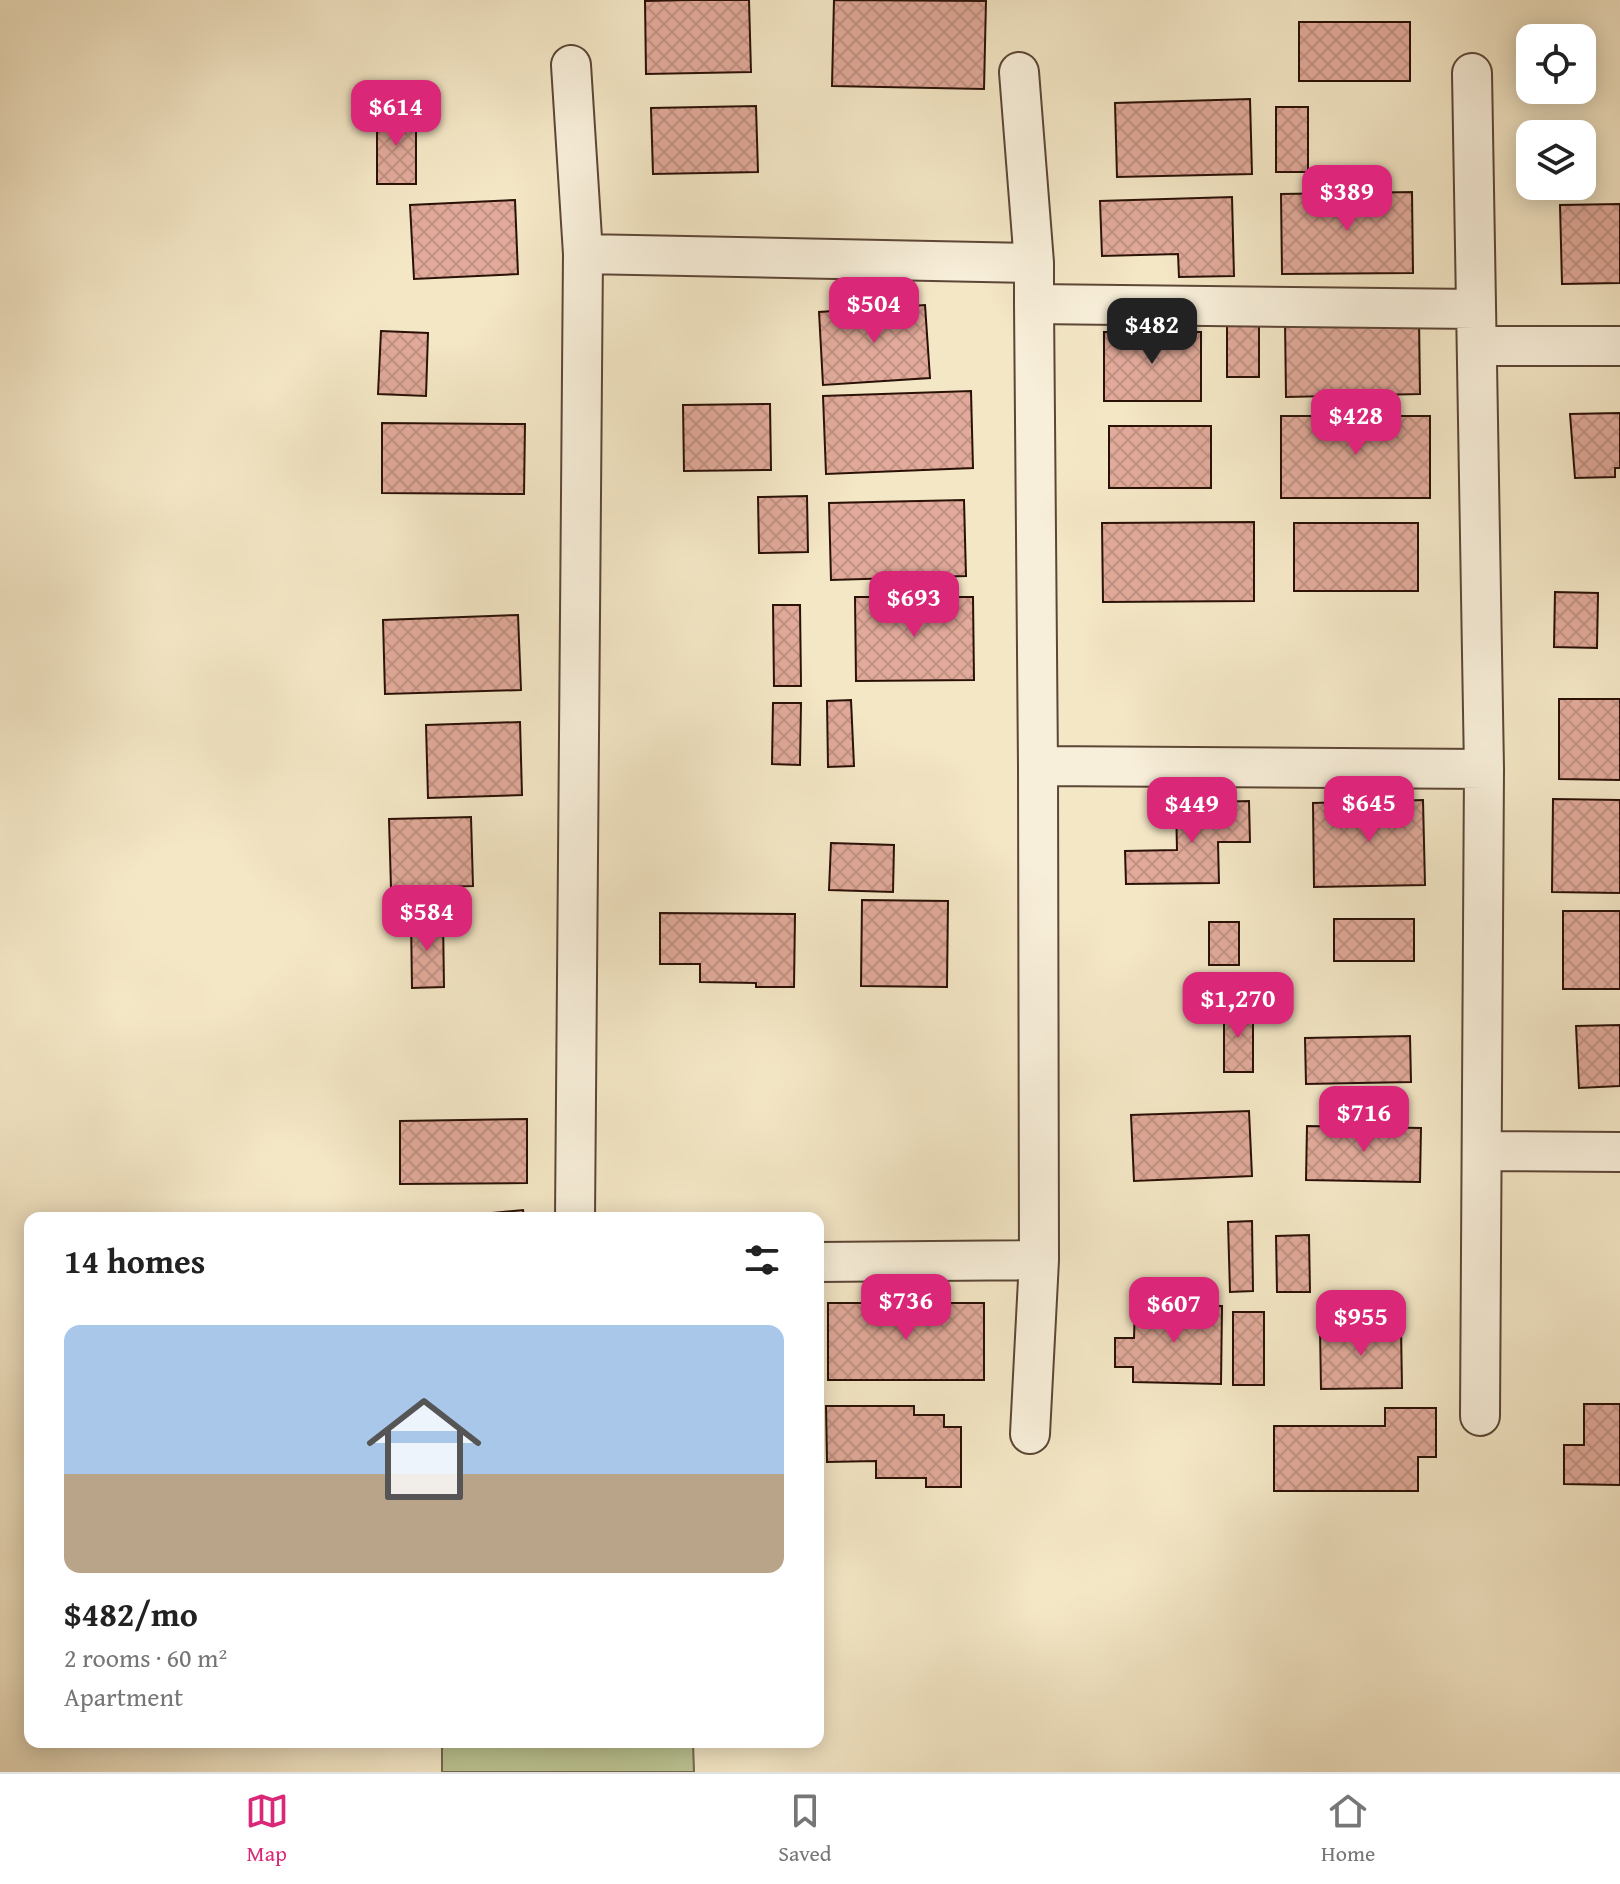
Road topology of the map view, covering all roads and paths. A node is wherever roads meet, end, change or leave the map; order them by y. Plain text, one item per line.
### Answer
1 (571, 65) dead end
2 (1019, 72) dead end
3 (1472, 73) dead end
4 (583, 254) junction
5 (1034, 263) junction
6 (1034, 304) junction
7 (1476, 309) junction
8 (1477, 346) junction
9 (1620, 346) edge
10 (1038, 766) junction
11 (1484, 769) junction
12 (1482, 1151) junction
13 (1620, 1152) edge
14 (575, 1212) edge
15 (1039, 1260) junction
16 (824, 1262) edge
17 (1480, 1416) dead end
18 (1030, 1434) dead end

1 - 4 street
2 - 5 street
3 - 7 street
4 - 5 street
4 - 14 street
5 - 6 street
6 - 7 street
6 - 10 street
7 - 8 street
8 - 9 street
8 - 11 street
10 - 11 street
10 - 15 street
11 - 12 street
12 - 13 street
12 - 17 street
15 - 16 street
15 - 18 street

